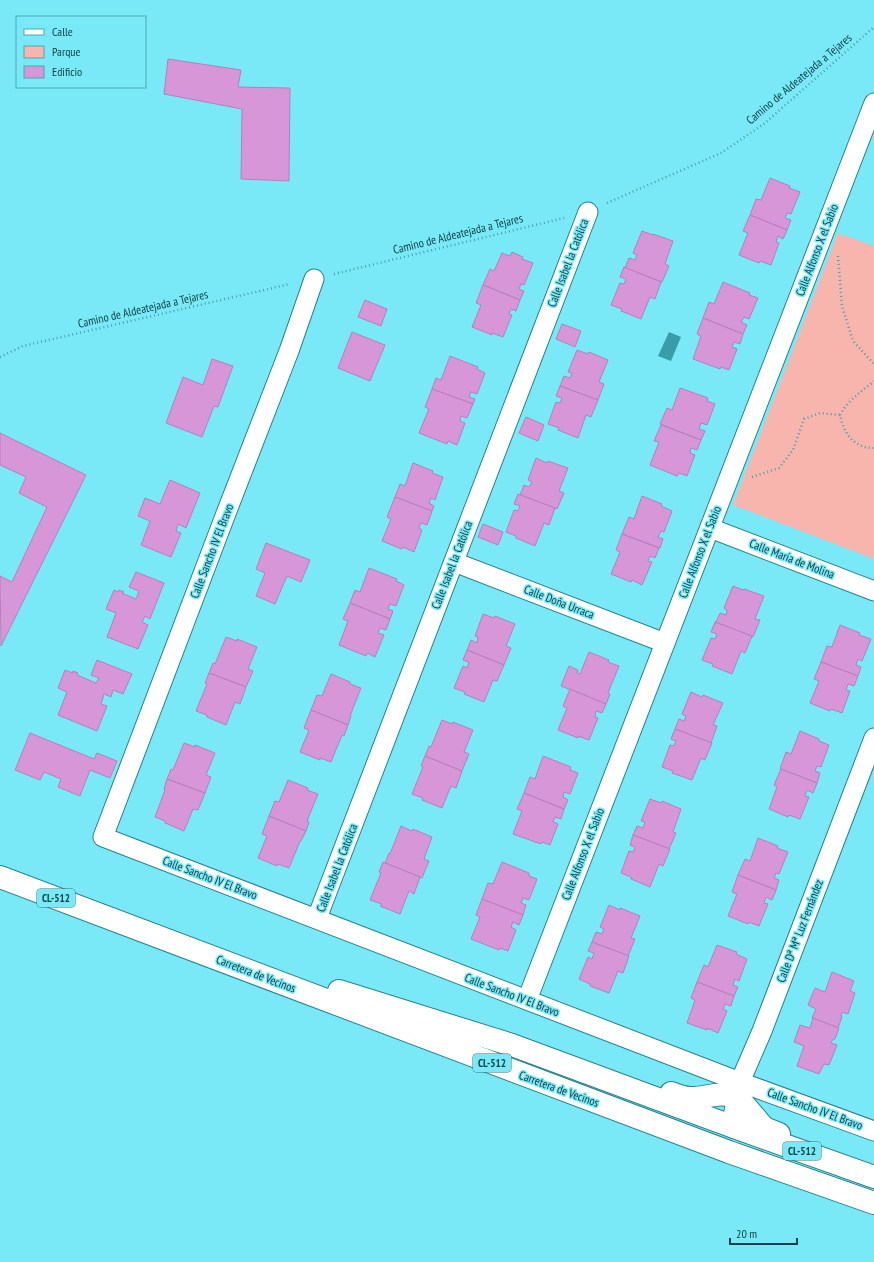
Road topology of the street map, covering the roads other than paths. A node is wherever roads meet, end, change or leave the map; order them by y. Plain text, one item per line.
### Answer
1 (874, 103) edge
2 (588, 212) road end
3 (314, 279) road end
4 (710, 528) junction
5 (454, 562) junction
6 (874, 591) edge
7 (665, 643) junction
8 (874, 738) edge
9 (0, 877) edge
10 (317, 918) junction
11 (111, 919) junction
12 (527, 1000) junction
13 (512, 1045) junction
14 (482, 1060) junction
15 (739, 1089) junction
16 (730, 1126) junction
17 (874, 1131) edge
18 (874, 1176) edge
19 (874, 1199) edge
20 (874, 1203) edge

1 - 4 street, Calle Alfonso X el Sabio
2 - 5 street, Calle Isabel la Católica
3 - 10 street, Calle Sancho IV El Bravo
4 - 6 street, Calle María de Molina
4 - 7 street, Calle Alfonso X el Sabio
5 - 7 street, Calle Doña Urraca
5 - 10 street, Calle Isabel la Católica
7 - 12 street, Calle Alfonso X el Sabio
8 - 15 street, Calle Dª Mª Luz Fernández
9 - 11 main road, Carretera de Vecinos / CL-512
10 - 12 street, Calle Sancho IV El Bravo
11 - 13 main road, Carretera de Vecinos / CL-512
11 - 14 main road, Carretera de Vecinos / CL-512
12 - 15 street, Calle Sancho IV El Bravo
13 - 15 main road
13 - 16 main road, Carretera de Vecinos / CL-512
14 - 16 main road
14 - 20 main road, Carretera de Vecinos / CL-512
15 - 16 street, Calle Dª Mª Luz Fernández
15 - 17 street, Calle Sancho IV El Bravo
15 - 18 main road
16 - 18 main road, Carretera de Vecinos / CL-512
16 - 19 main road

